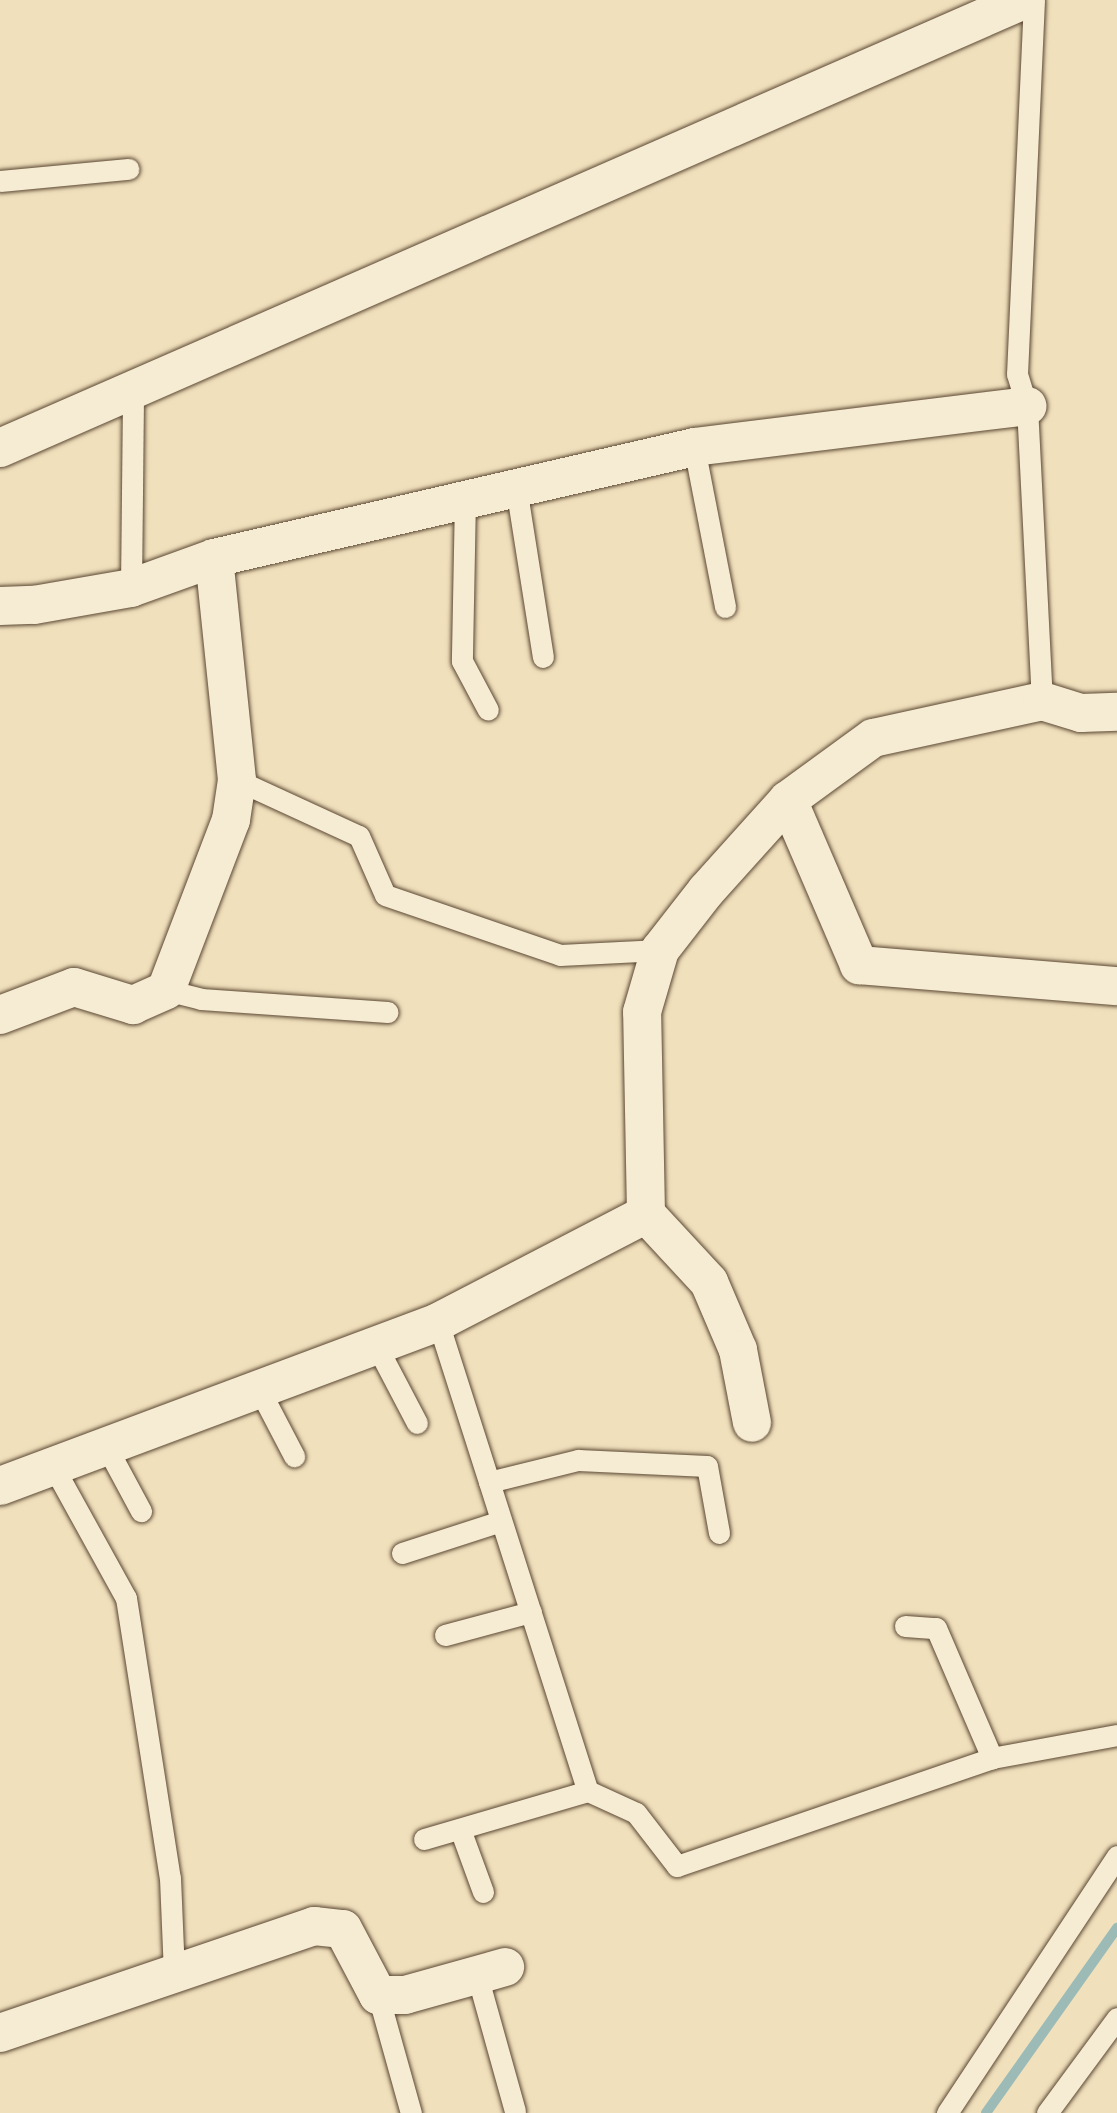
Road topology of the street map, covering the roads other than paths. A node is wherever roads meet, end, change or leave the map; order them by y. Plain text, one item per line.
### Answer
1 (1024, 0) edge
2 (1034, 0) edge
3 (128, 169) dead end
4 (0, 181) edge
5 (133, 389) junction
6 (1027, 406) junction
7 (694, 447) junction
8 (0, 448) edge
9 (516, 487) junction
10 (466, 498) junction
11 (214, 558) junction
12 (131, 588) junction
13 (0, 606) edge
14 (725, 607) dead end
15 (542, 657) dead end
16 (1042, 701) junction
17 (488, 710) dead end
18 (1117, 712) edge
19 (237, 780) junction
20 (788, 800) junction
21 (660, 950) junction
22 (1117, 986) edge
23 (166, 990) junction
24 (388, 1012) dead end
25 (0, 1015) edge
26 (646, 1214) junction
27 (438, 1322) junction
28 (376, 1345) junction
29 (259, 1389) junction
30 (417, 1423) dead end
31 (752, 1423) dead end
32 (106, 1446) junction
33 (294, 1457) dead end
34 (53, 1466) junction
35 (489, 1482) junction
36 (0, 1486) edge
37 (141, 1511) dead end
38 (501, 1521) junction
39 (719, 1532) dead end
40 (402, 1553) dead end
41 (531, 1612) junction
42 (905, 1626) dead end
43 (445, 1635) dead end
44 (1117, 1735) edge
45 (992, 1758) junction
46 (588, 1791) junction
47 (460, 1829) junction
48 (424, 1839) dead end
49 (1117, 1856) edge
50 (483, 1892) dead end
51 (491, 1971) joint
52 (174, 1974) junction
53 (378, 1995) junction
54 (1117, 2018) edge
55 (0, 2033) edge
56 (515, 2111) dead end
57 (411, 2113) edge
58 (947, 2113) edge
59 (1047, 2113) edge

1 - 5 street
2 - 6 lane
3 - 4 lane
5 - 8 street
5 - 12 lane
6 - 7 street
6 - 16 lane
7 - 9 street
7 - 14 lane
9 - 10 street
9 - 15 lane
10 - 11 street
10 - 17 lane
11 - 12 street
11 - 19 street
12 - 13 street
16 - 18 street
16 - 20 street
19 - 21 lane
19 - 23 street
20 - 21 street
20 - 22 street
21 - 26 street
23 - 24 lane
23 - 25 street
26 - 27 street
26 - 31 street
27 - 28 street
27 - 35 lane
28 - 29 street
28 - 30 lane
29 - 32 street
29 - 33 lane
32 - 34 street
32 - 37 lane
34 - 36 street
34 - 52 lane
35 - 38 lane
35 - 39 lane
38 - 40 lane
38 - 41 lane
41 - 43 lane
41 - 46 lane
42 - 45 lane
44 - 45 lane
45 - 46 lane
46 - 47 lane
47 - 48 lane
47 - 50 lane
49 - 58 lane
51 - 53 street
51 - 56 lane
52 - 53 street
52 - 55 street
53 - 57 lane
54 - 59 lane

